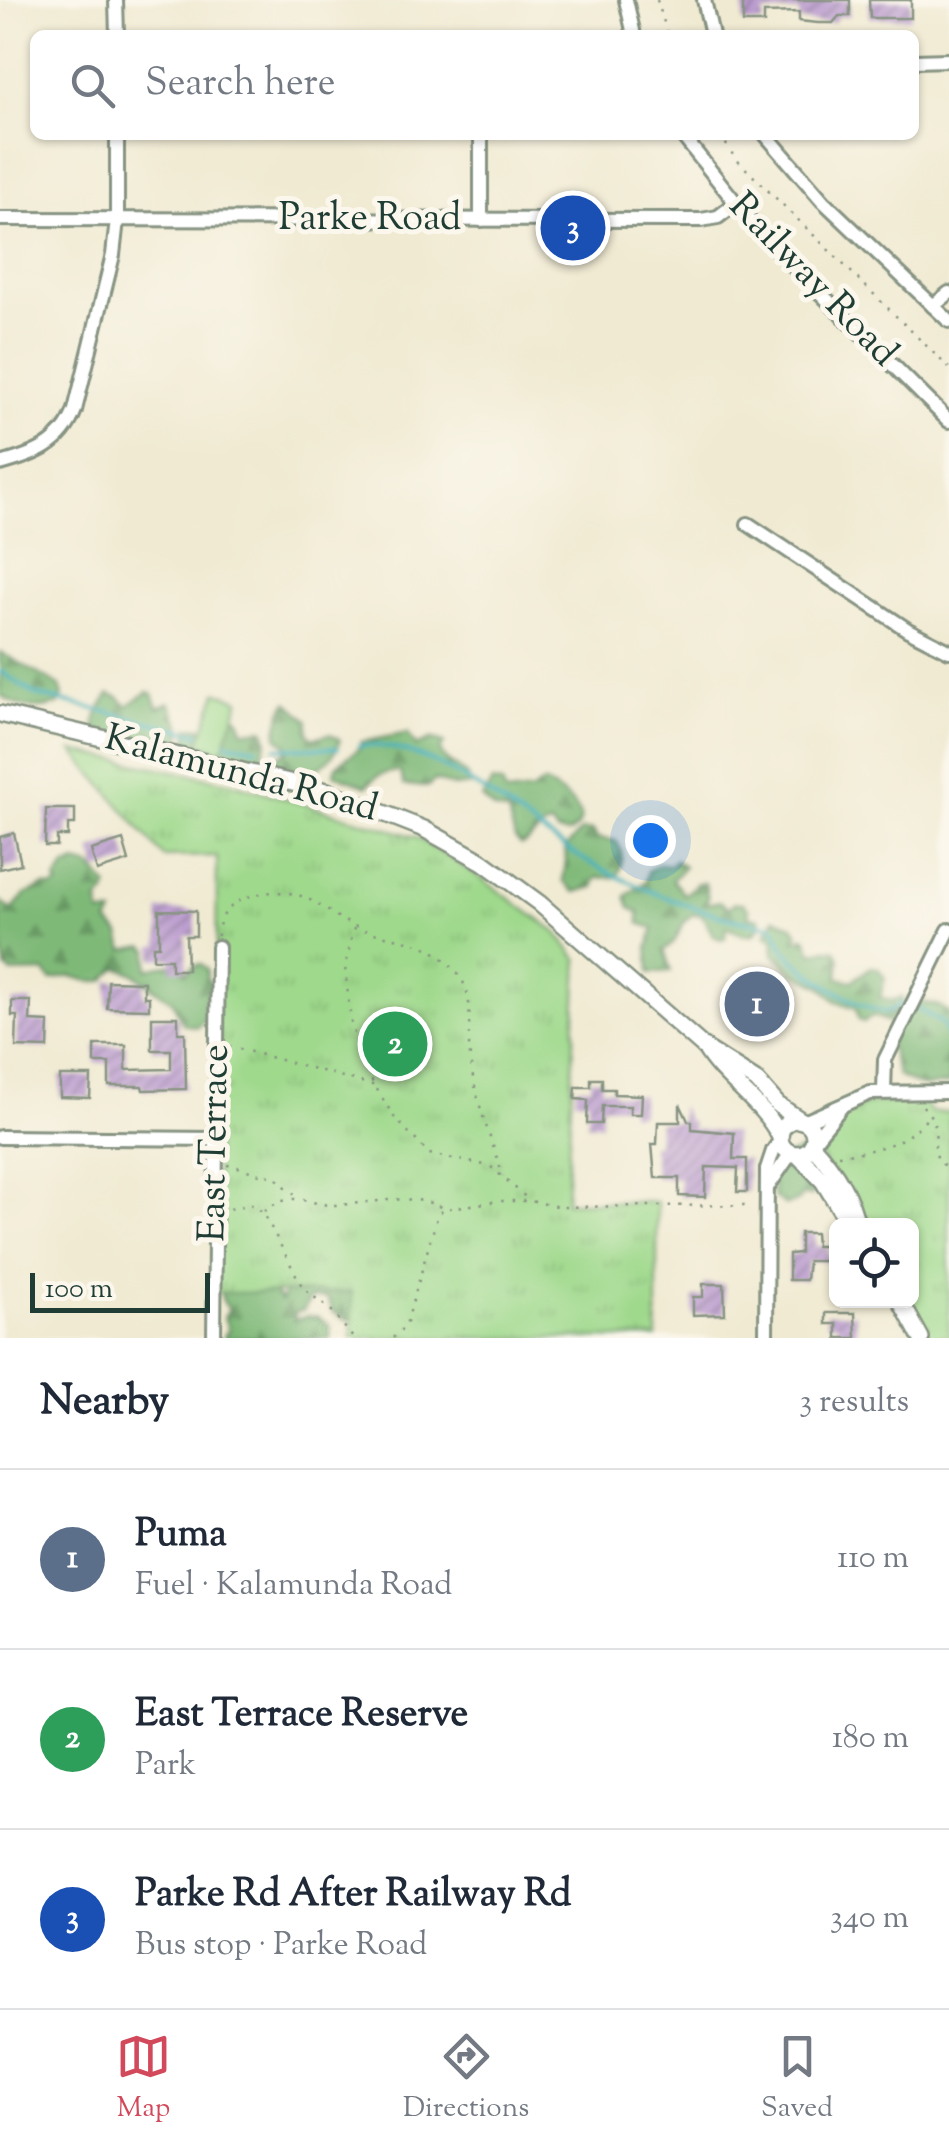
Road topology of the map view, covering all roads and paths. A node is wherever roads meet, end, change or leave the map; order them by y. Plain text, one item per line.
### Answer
1 (116, 0) edge
2 (626, 0) edge
3 (657, 0) edge
4 (704, 0) edge
5 (116, 30) edge
6 (633, 30) edge
7 (666, 30) edge
8 (711, 30) edge
9 (949, 60) edge
10 (919, 61) edge
11 (116, 140) edge
12 (481, 140) edge
13 (686, 140) edge
14 (723, 140) edge
15 (770, 140) edge
16 (735, 204) junction
17 (0, 219) edge
18 (116, 220) junction
19 (481, 220) junction
20 (949, 293) edge
21 (933, 306) junction
22 (949, 320) edge
23 (949, 368) edge
24 (949, 422) edge
25 (0, 464) edge
26 (748, 524) dead end
27 (949, 651) edge
28 (0, 714) edge
29 (354, 926) junction
30 (949, 930) edge
31 (218, 947) joint
32 (217, 1042) junction
33 (704, 1048) junction
34 (377, 1086) junction
35 (884, 1091) junction
36 (949, 1092) edge
37 (920, 1100) dead end
38 (847, 1101) junction
39 (929, 1116) junction
40 (803, 1121) junction
41 (0, 1137) edge
42 (216, 1139) junction
43 (796, 1145) junction
44 (831, 1156) dead end
45 (216, 1164) junction
46 (949, 1169) edge
47 (503, 1176) junction
48 (299, 1200) junction
49 (530, 1201) junction
50 (752, 1205) dead end
51 (444, 1209) junction
52 (216, 1210) junction
53 (263, 1212) junction
54 (853, 1218) edge
55 (904, 1308) edge
56 (214, 1338) edge
57 (353, 1338) edge
58 (394, 1338) edge
59 (766, 1338) edge
60 (921, 1338) edge

1 - 5 street
2 - 6 street
3 - 7 path
4 - 8 street
9 - 10 street
11 - 18 street
12 - 19 street
13 - 16 street, Railway Road
14 - 23 path
15 - 21 street
16 - 19 street, Parke Road
16 - 24 street, Railway Road
17 - 18 street, Parke Road
18 - 19 street, Parke Road
18 - 25 street
20 - 21 street
21 - 22 street
26 - 27 street
28 - 33 main road, Kalamunda Road
29 - 31 path
29 - 34 path
29 - 47 path
30 - 35 street
31 - 32 street, East Terrace
32 - 34 path
32 - 42 street, East Terrace
33 - 40 main road, Kalamunda Road
33 - 43 main road, Kalamunda Road
34 - 47 path
35 - 36 street
35 - 38 street
37 - 39 path
38 - 40 street
38 - 43 street
39 - 44 path
39 - 46 path
40 - 43 main road
40 - 43 main road
41 - 42 street
42 - 45 street, East Terrace
43 - 54 main road, Kalamunda Road
43 - 59 street
45 - 48 path
45 - 52 street, East Terrace
47 - 49 path
48 - 51 path
48 - 53 path
49 - 50 path
49 - 51 path
51 - 58 path
52 - 53 path
52 - 56 street, East Terrace
53 - 57 path
55 - 60 main road

